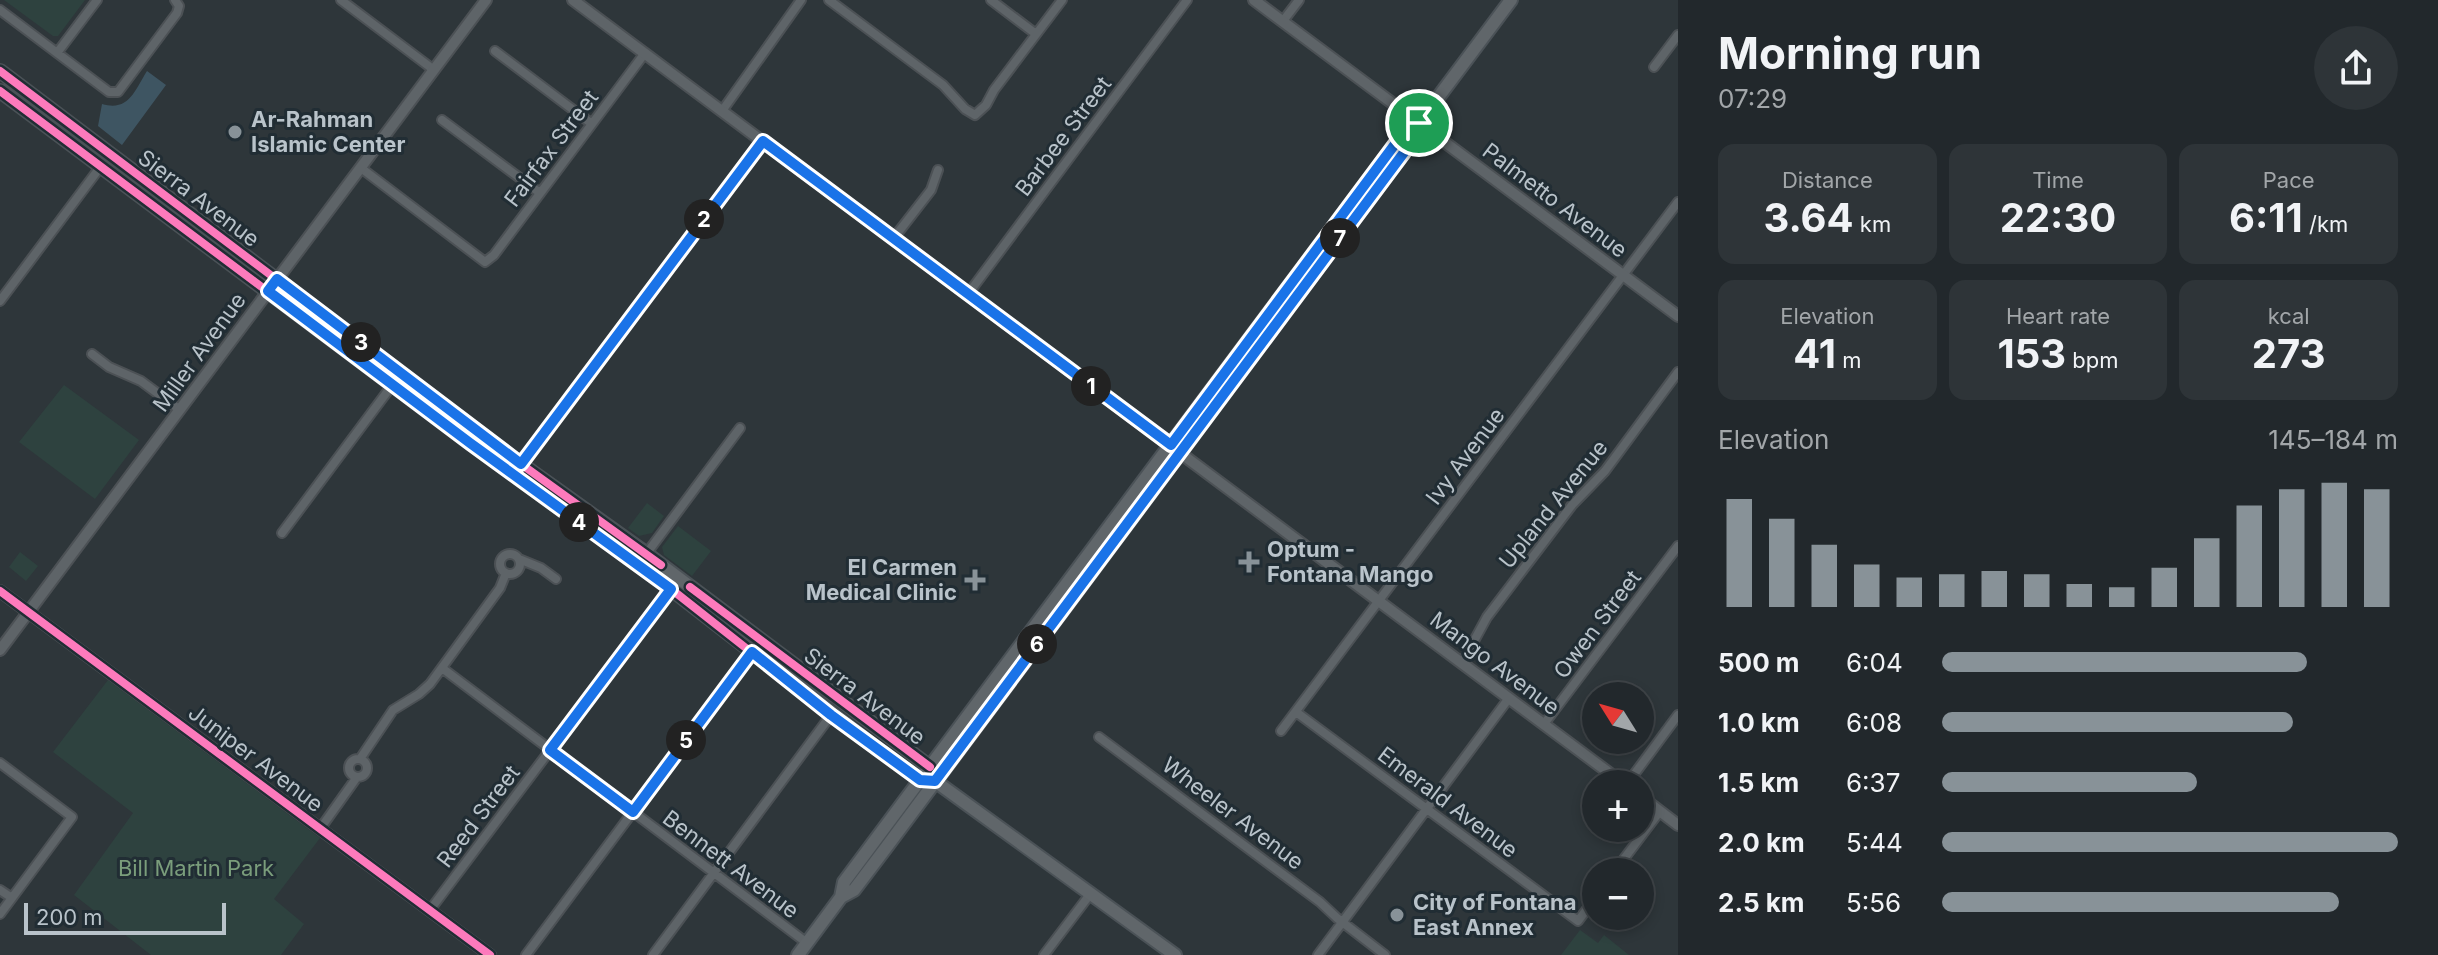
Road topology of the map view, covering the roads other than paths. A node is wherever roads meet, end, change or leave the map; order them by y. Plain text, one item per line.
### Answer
1 (97, 0) edge
2 (341, 0) edge
3 (486, 0) edge
4 (573, 0) edge
5 (801, 0) edge
6 (829, 0) edge
7 (991, 0) edge
8 (1062, 0) edge
9 (1187, 0) edge
10 (1254, 0) edge
11 (1299, 0) edge
12 (1511, 0) edge
13 (177, 3) edge
14 (0, 10) edge
15 (1283, 21) junction
16 (1036, 34) junction
17 (1678, 35) edge
18 (495, 51) dead end
19 (57, 53) junction
20 (645, 53) junction
21 (1654, 67) dead end
22 (434, 70) junction
23 (0, 71) edge
24 (0, 91) edge
25 (722, 111) junction
26 (442, 120) dead end
27 (1419, 123) junction
28 (592, 124) junction
29 (763, 141) junction
30 (101, 166) junction
31 (361, 168) junction
32 (938, 170) dead end
33 (540, 193) junction
34 (1678, 202) edge
35 (893, 239) junction
36 (1623, 276) junction
37 (277, 279) junction
38 (268, 291) junction
39 (968, 294) junction
40 (0, 301) edge
41 (1284, 303) junction
42 (1678, 316) edge
43 (92, 354) dead end
44 (1678, 372) edge
45 (393, 384) junction
46 (180, 410) junction
47 (740, 428) dead end
48 (1175, 449) junction
49 (521, 464) junction
50 (282, 533) dead end
51 (1678, 546) edge
52 (519, 559) junction
53 (642, 560) junction
54 (506, 573) junction
55 (556, 579) dead end
56 (671, 589) junction
57 (0, 591) edge
58 (1379, 601) junction
59 (28, 612) junction
60 (0, 650) edge
61 (752, 652) junction
62 (1462, 663) junction
63 (442, 668) junction
64 (1509, 698) junction
65 (1296, 712) junction
66 (831, 715) junction
67 (1678, 715) edge
68 (1544, 724) junction
69 (1281, 731) dead end
70 (1099, 737) dead end
71 (550, 750) junction
72 (0, 763) edge
73 (930, 767) junction
74 (1607, 770) edge
75 (1637, 770) edge
76 (920, 780) junction
77 (935, 781) junction
78 (1654, 806) edge
79 (1427, 809) junction
80 (1660, 811) junction
81 (633, 812) junction
82 (1678, 825) edge
83 (320, 829) junction
84 (1625, 858) edge
85 (714, 873) junction
86 (0, 890) edge
87 (1091, 893) junction
88 (841, 897) junction
89 (12, 898) junction
90 (430, 910) junction
91 (0, 914) edge
92 (1582, 916) edge
93 (1342, 923) junction
94 (807, 943) junction
95 (483, 953) edge
96 (526, 955) edge
97 (653, 955) edge
98 (798, 955) edge
99 (1044, 955) edge
100 (1175, 955) edge
101 (1318, 955) edge
102 (1385, 955) edge

1 - 19 street
2 - 22 street
3 - 22 street, Miller Avenue
4 - 20 street, Mango Avenue
5 - 25 street
6 - 16 street
7 - 16 street
8 - 16 street
9 - 39 street, Barbee Street
10 - 15 street, Palmetto Avenue
11 - 15 street
12 - 27 main road
13 - 19 street
14 - 19 street
15 - 27 street, Palmetto Avenue
17 - 21 street
18 - 28 street
20 - 25 street, Mango Avenue
20 - 28 street, Fairfax Street
22 - 31 street, Miller Avenue
23 - 37 main road, Sierra Avenue
24 - 30 main road, Sierra Avenue
25 - 29 street, Mango Avenue
26 - 33 street
27 - 36 street, Palmetto Avenue
27 - 41 main road
28 - 33 street, Fairfax Street
29 - 35 street, Mango Avenue
29 - 49 street
30 - 38 main road, Sierra Avenue
30 - 40 street
31 - 33 street, Fairfax Street
31 - 37 street, Miller Avenue
32 - 35 street
34 - 36 street, Ivy Avenue
35 - 39 street, Mango Avenue
36 - 42 street, Palmetto Avenue
36 - 58 street, Ivy Avenue
37 - 38 street, Miller Avenue
37 - 49 main road, Sierra Avenue
38 - 45 main road, Sierra Avenue
38 - 46 street, Miller Avenue
39 - 48 street, Mango Avenue
41 - 48 main road
41 - 48 main road
43 - 46 street
44 - 62 street, Upland Avenue
45 - 50 street
45 - 53 main road, Sierra Avenue
46 - 59 street, Miller Avenue
47 - 53 street
48 - 58 street, Mango Avenue
48 - 73 main road
48 - 77 main road
49 - 53 main road, Sierra Avenue
51 - 68 street, Owen Street
52 - 54 street
52 - 54 street
52 - 55 street
53 - 56 main road, Sierra Avenue
53 - 73 main road, Sierra Avenue
54 - 63 street
56 - 61 main road, Sierra Avenue
56 - 71 street, Reed Street
57 - 59 street, Juniper Avenue
58 - 62 street, Mango Avenue
58 - 65 street, Ivy Avenue
59 - 60 street, Miller Avenue
59 - 83 street, Juniper Avenue
61 - 66 main road, Sierra Avenue
61 - 81 street
62 - 64 street, Mango Avenue
63 - 71 street, Bennett Avenue
63 - 83 street
64 - 68 street, Mango Avenue
64 - 79 street
65 - 69 street, Ivy Avenue
65 - 79 street, Emerald Avenue
66 - 76 main road, Sierra Avenue
66 - 85 street
67 - 75 street
68 - 74 street, Mango Avenue
70 - 93 street, Wheeler Avenue
71 - 81 street, Bennett Avenue
71 - 90 street, Reed Street
72 - 89 street
73 - 76 main road
73 - 77 main road, Sierra Avenue
76 - 77 main road, Sierra Avenue
76 - 88 main road
77 - 87 main road
77 - 88 main road
78 - 80 street
79 - 92 street, Emerald Avenue
79 - 93 street
80 - 82 street
80 - 84 street
81 - 85 street, Bennett Avenue
81 - 96 street
83 - 90 street, Juniper Avenue
85 - 94 street, Bennett Avenue
85 - 97 street
86 - 89 street
87 - 99 street
87 - 100 main road
88 - 94 main road
89 - 91 street
90 - 95 street, Juniper Avenue
93 - 101 street
93 - 102 street, Wheeler Avenue
94 - 98 main road

